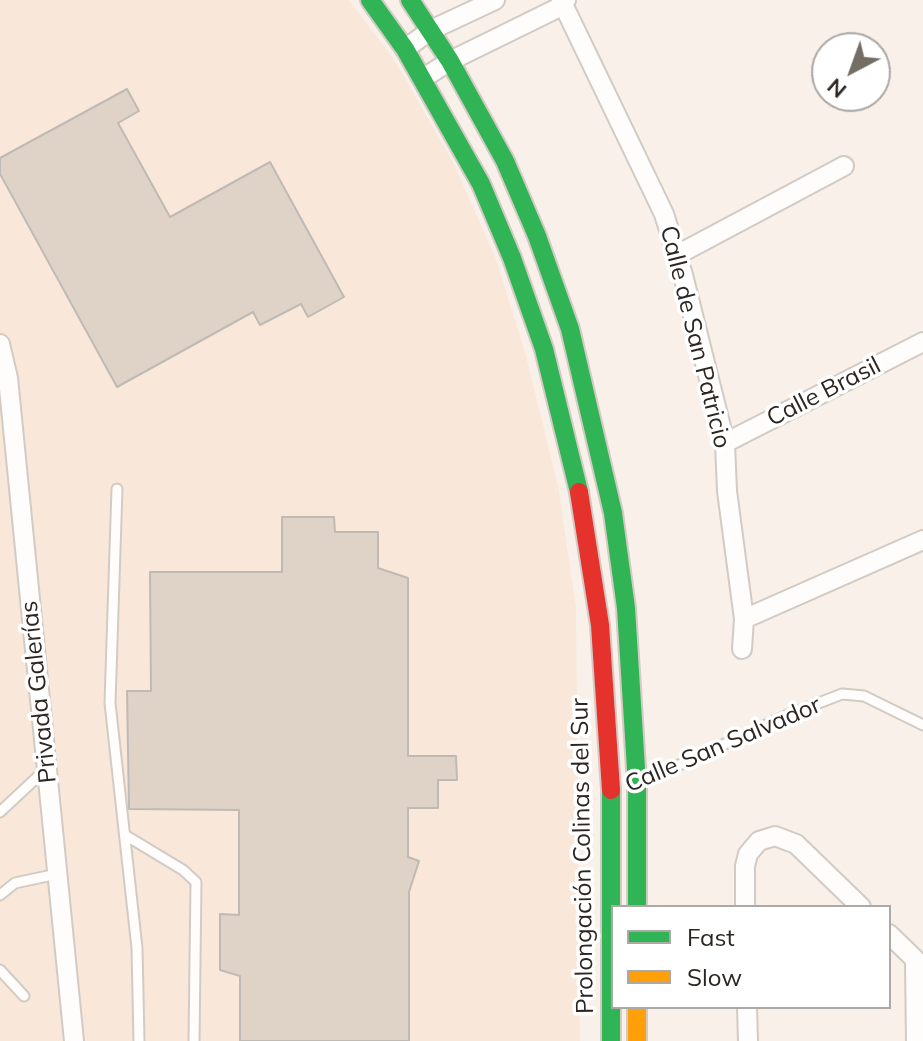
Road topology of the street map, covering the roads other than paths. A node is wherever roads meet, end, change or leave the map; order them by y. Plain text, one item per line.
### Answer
1 (370, 0) edge
2 (410, 0) edge
3 (495, 0) edge
4 (564, 2) edge
5 (431, 30) junction
6 (405, 49) junction
7 (450, 61) junction
8 (422, 79) junction
9 (844, 166) dead end
10 (677, 255) junction
11 (923, 342) edge
12 (0, 344) edge
13 (725, 443) junction
14 (117, 489) dead end
15 (923, 540) edge
16 (744, 619) junction
17 (742, 649) dead end
18 (923, 725) edge
19 (47, 768) junction
20 (637, 785) junction
21 (611, 792) junction
22 (0, 812) edge
23 (125, 835) junction
24 (57, 874) junction
25 (0, 895) edge
26 (637, 905) edge
27 (745, 905) edge
28 (859, 905) edge
29 (891, 936) edge
30 (919, 964) edge
31 (0, 970) edge
32 (24, 996) dead end
33 (637, 1009) edge
34 (747, 1009) edge
35 (74, 1041) edge
36 (139, 1041) edge
37 (194, 1041) edge
38 (611, 1041) edge
39 (637, 1041) edge
40 (748, 1041) edge
41 (916, 1041) edge

1 - 6 street, Prolongación Colinas del Sur
2 - 5 street, Prolongación Colinas del Sur
3 - 5 street
4 - 7 street
4 - 10 street, Calle de San Patricio
5 - 6 street
5 - 7 street, Prolongación Colinas del Sur
6 - 8 street, Prolongación Colinas del Sur
7 - 8 street
7 - 20 street, Prolongación Colinas del Sur
8 - 21 street, Prolongación Colinas del Sur
9 - 10 street
10 - 13 street, Calle de San Patricio
11 - 13 street, Calle Brasil
12 - 19 street, Privada Galerías
13 - 16 street, Calle de San Patricio
14 - 23 lane
15 - 16 street
16 - 17 street, Calle de San Patricio
18 - 20 lane, Calle San Salvador
19 - 22 lane
19 - 24 street, Privada Galerías
20 - 21 lane, Calle San Salvador
20 - 26 street, Prolongación Colinas del Sur
21 - 38 street, Prolongación Colinas del Sur
23 - 36 lane
23 - 37 lane
24 - 25 lane
24 - 35 street, Privada Galerías
27 - 28 street
29 - 30 street
30 - 41 street
31 - 32 lane
33 - 39 street
34 - 40 street

